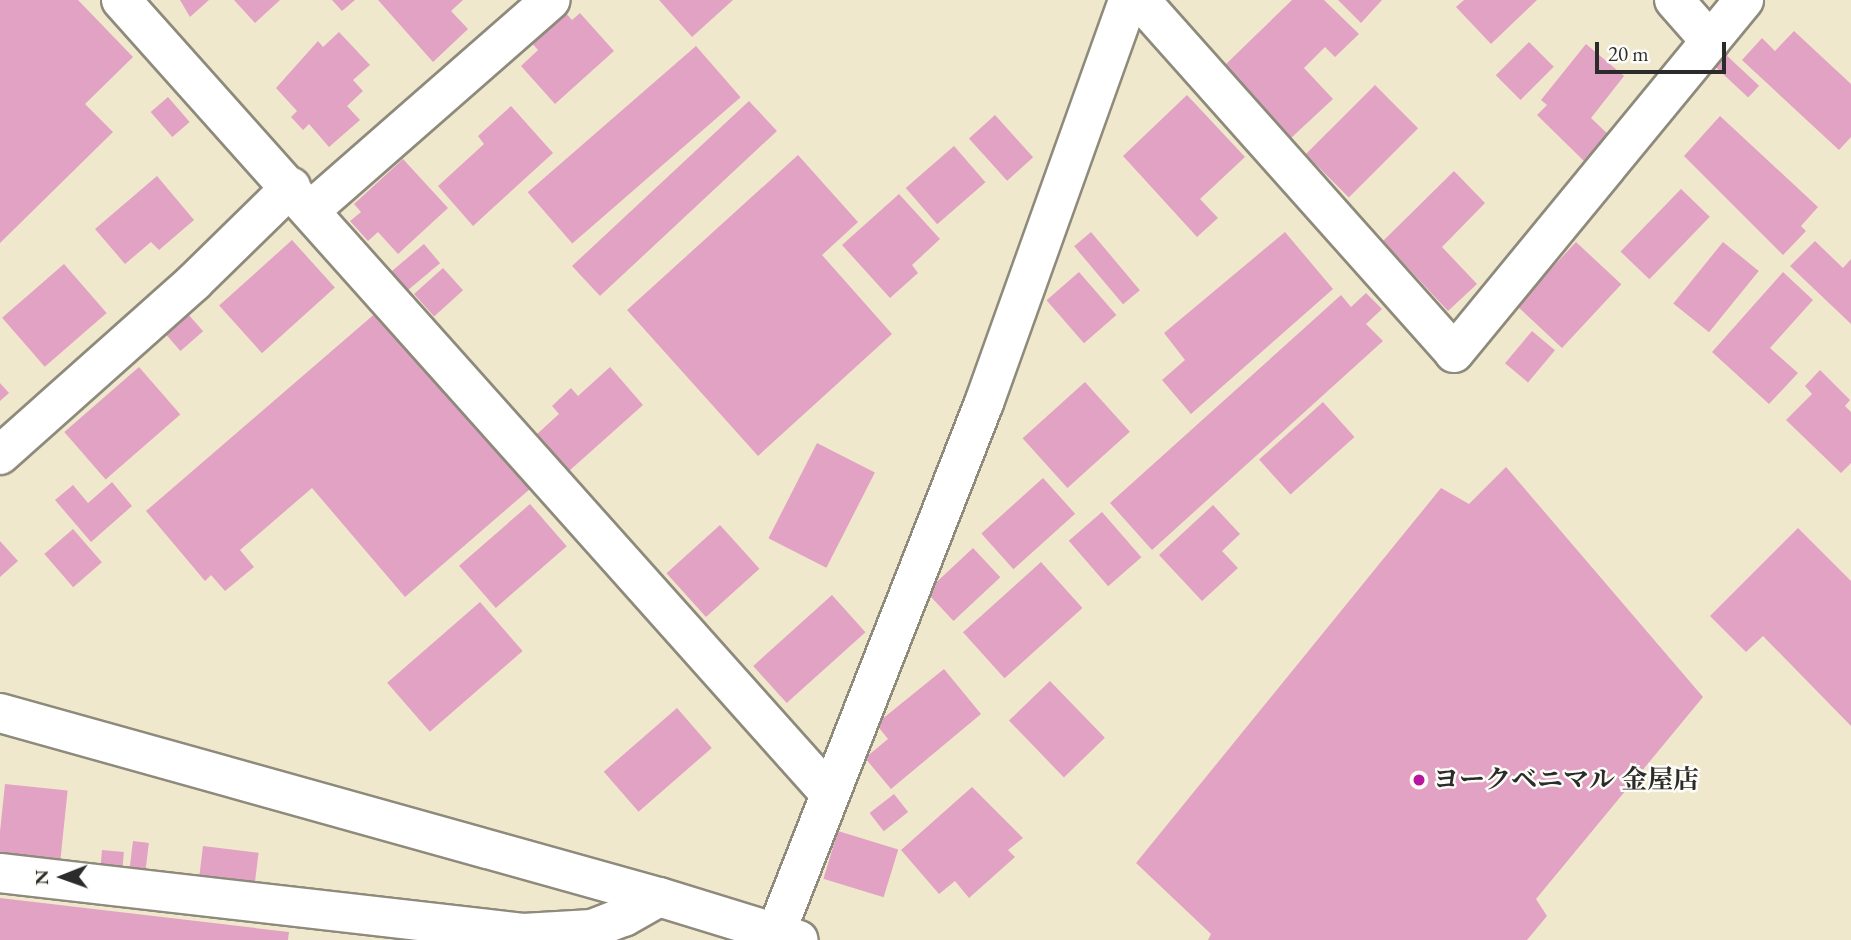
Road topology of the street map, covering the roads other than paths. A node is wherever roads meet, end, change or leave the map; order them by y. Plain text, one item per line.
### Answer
1 (551, 0) edge
2 (1128, 0) edge
3 (1140, 0) edge
4 (1674, 0) edge
5 (1744, 0) edge
6 (134, 4) edge
7 (1710, 41) junction
8 (302, 198) junction
9 (0, 456) edge
10 (0, 713) edge
11 (830, 794) junction
12 (0, 873) edge
13 (659, 897) junction
14 (782, 937) edge

1 - 8 street
2 - 11 street
3 - 7 street
4 - 7 street
5 - 7 street
6 - 8 street
8 - 9 street
8 - 11 street
10 - 13 street
11 - 14 street
12 - 13 street
13 - 14 street

